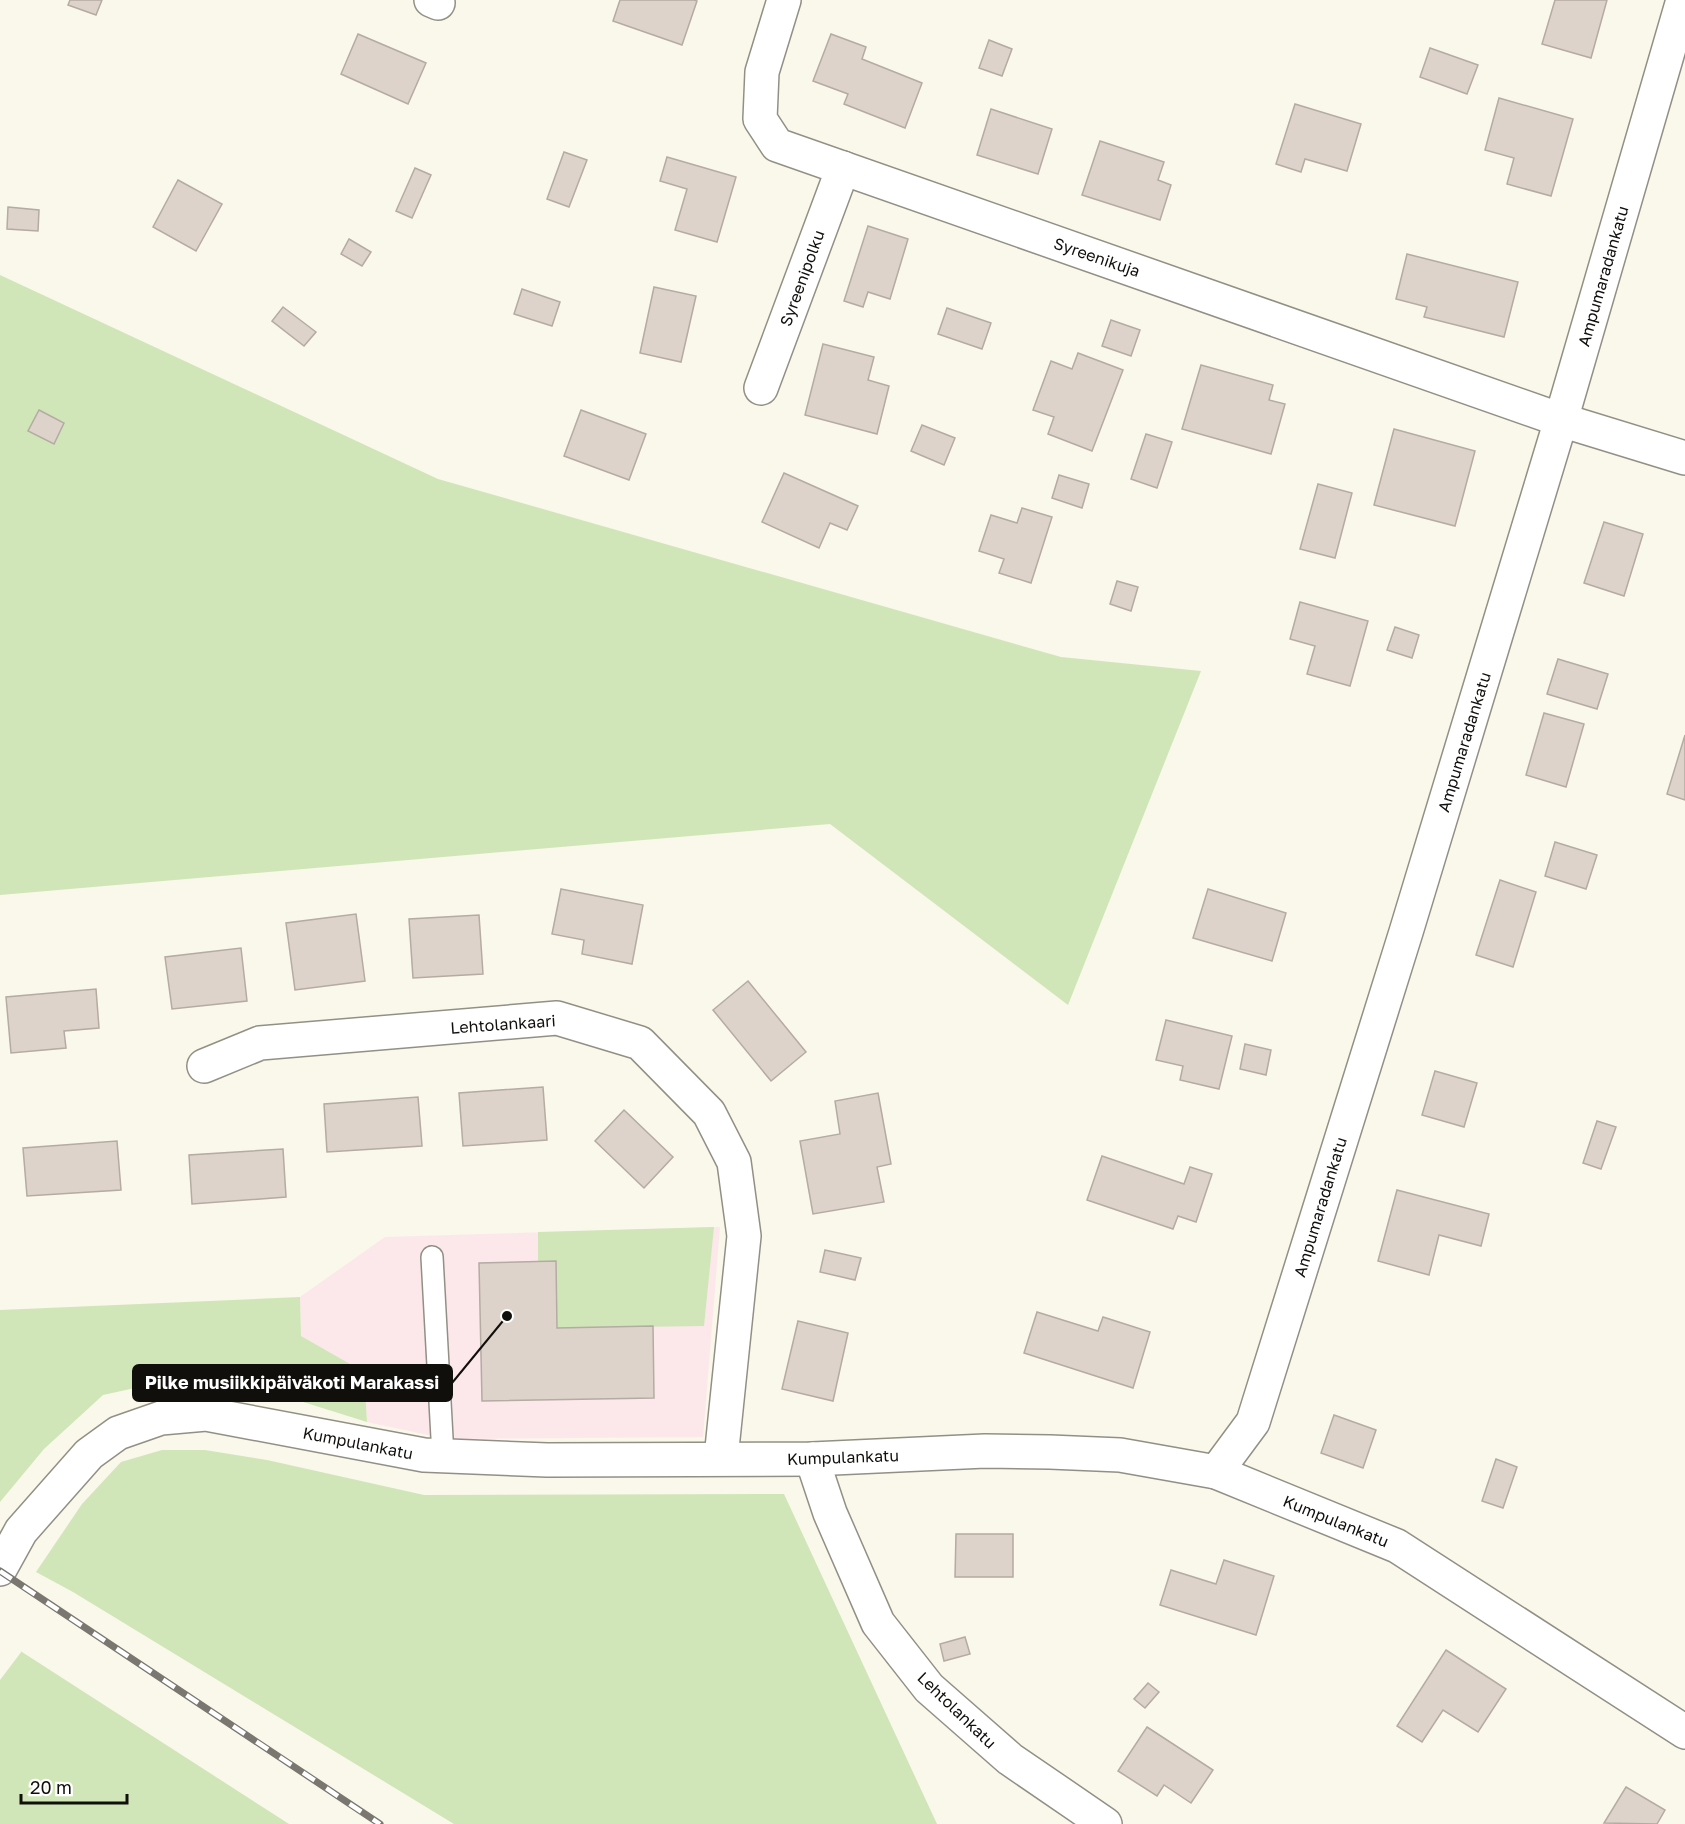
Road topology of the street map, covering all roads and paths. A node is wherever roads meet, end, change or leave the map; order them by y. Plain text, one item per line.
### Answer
1 (784, 0) edge
2 (1683, 0) edge
3 (843, 168) junction
4 (761, 388) dead end
5 (1561, 420) junction
6 (1685, 458) edge
7 (204, 1066) dead end
8 (432, 1257) dead end
9 (442, 1456) junction
10 (721, 1458) junction
11 (812, 1459) junction
12 (1216, 1472) junction
13 (0, 1569) edge
14 (1685, 1732) edge
15 (1105, 1824) edge

1 - 3 street, Syreenikuja
2 - 5 street, Ampumaradankatu
3 - 4 street, Syreenipolku
3 - 5 street, Syreenikuja
5 - 6 street, Syreenikuja
5 - 12 street, Ampumaradankatu
7 - 10 street, Lehtolankaari
8 - 9 lane
9 - 10 street, Kumpulankatu
9 - 13 street, Kumpulankatu
10 - 11 street, Kumpulankatu
11 - 12 street, Kumpulankatu
11 - 15 street, Lehtolankatu
12 - 14 street, Kumpulankatu

